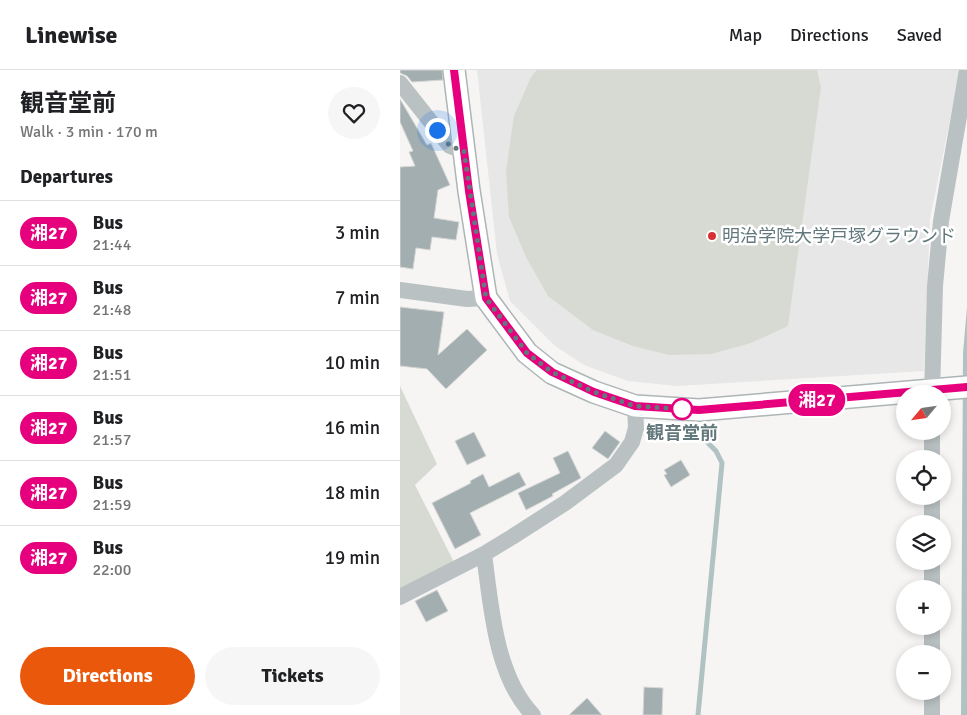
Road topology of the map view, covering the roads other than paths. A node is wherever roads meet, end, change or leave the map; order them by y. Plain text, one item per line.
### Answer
1 (454, 70) edge
2 (967, 70) edge
3 (400, 83) edge
4 (464, 151) junction
5 (400, 290) edge
6 (486, 298) junction
7 (935, 385) edge
8 (967, 387) edge
9 (951, 389) edge
10 (896, 394) edge
11 (635, 406) junction
12 (484, 554) junction
13 (400, 597) edge
14 (932, 700) edge
15 (533, 715) edge
16 (932, 715) edge

1 - 4 main road
2 - 7 street
3 - 4 street
4 - 6 main road
5 - 6 street
6 - 11 main road
8 - 9 main road
10 - 11 main road
11 - 12 street
12 - 13 street
12 - 15 street
14 - 16 street

